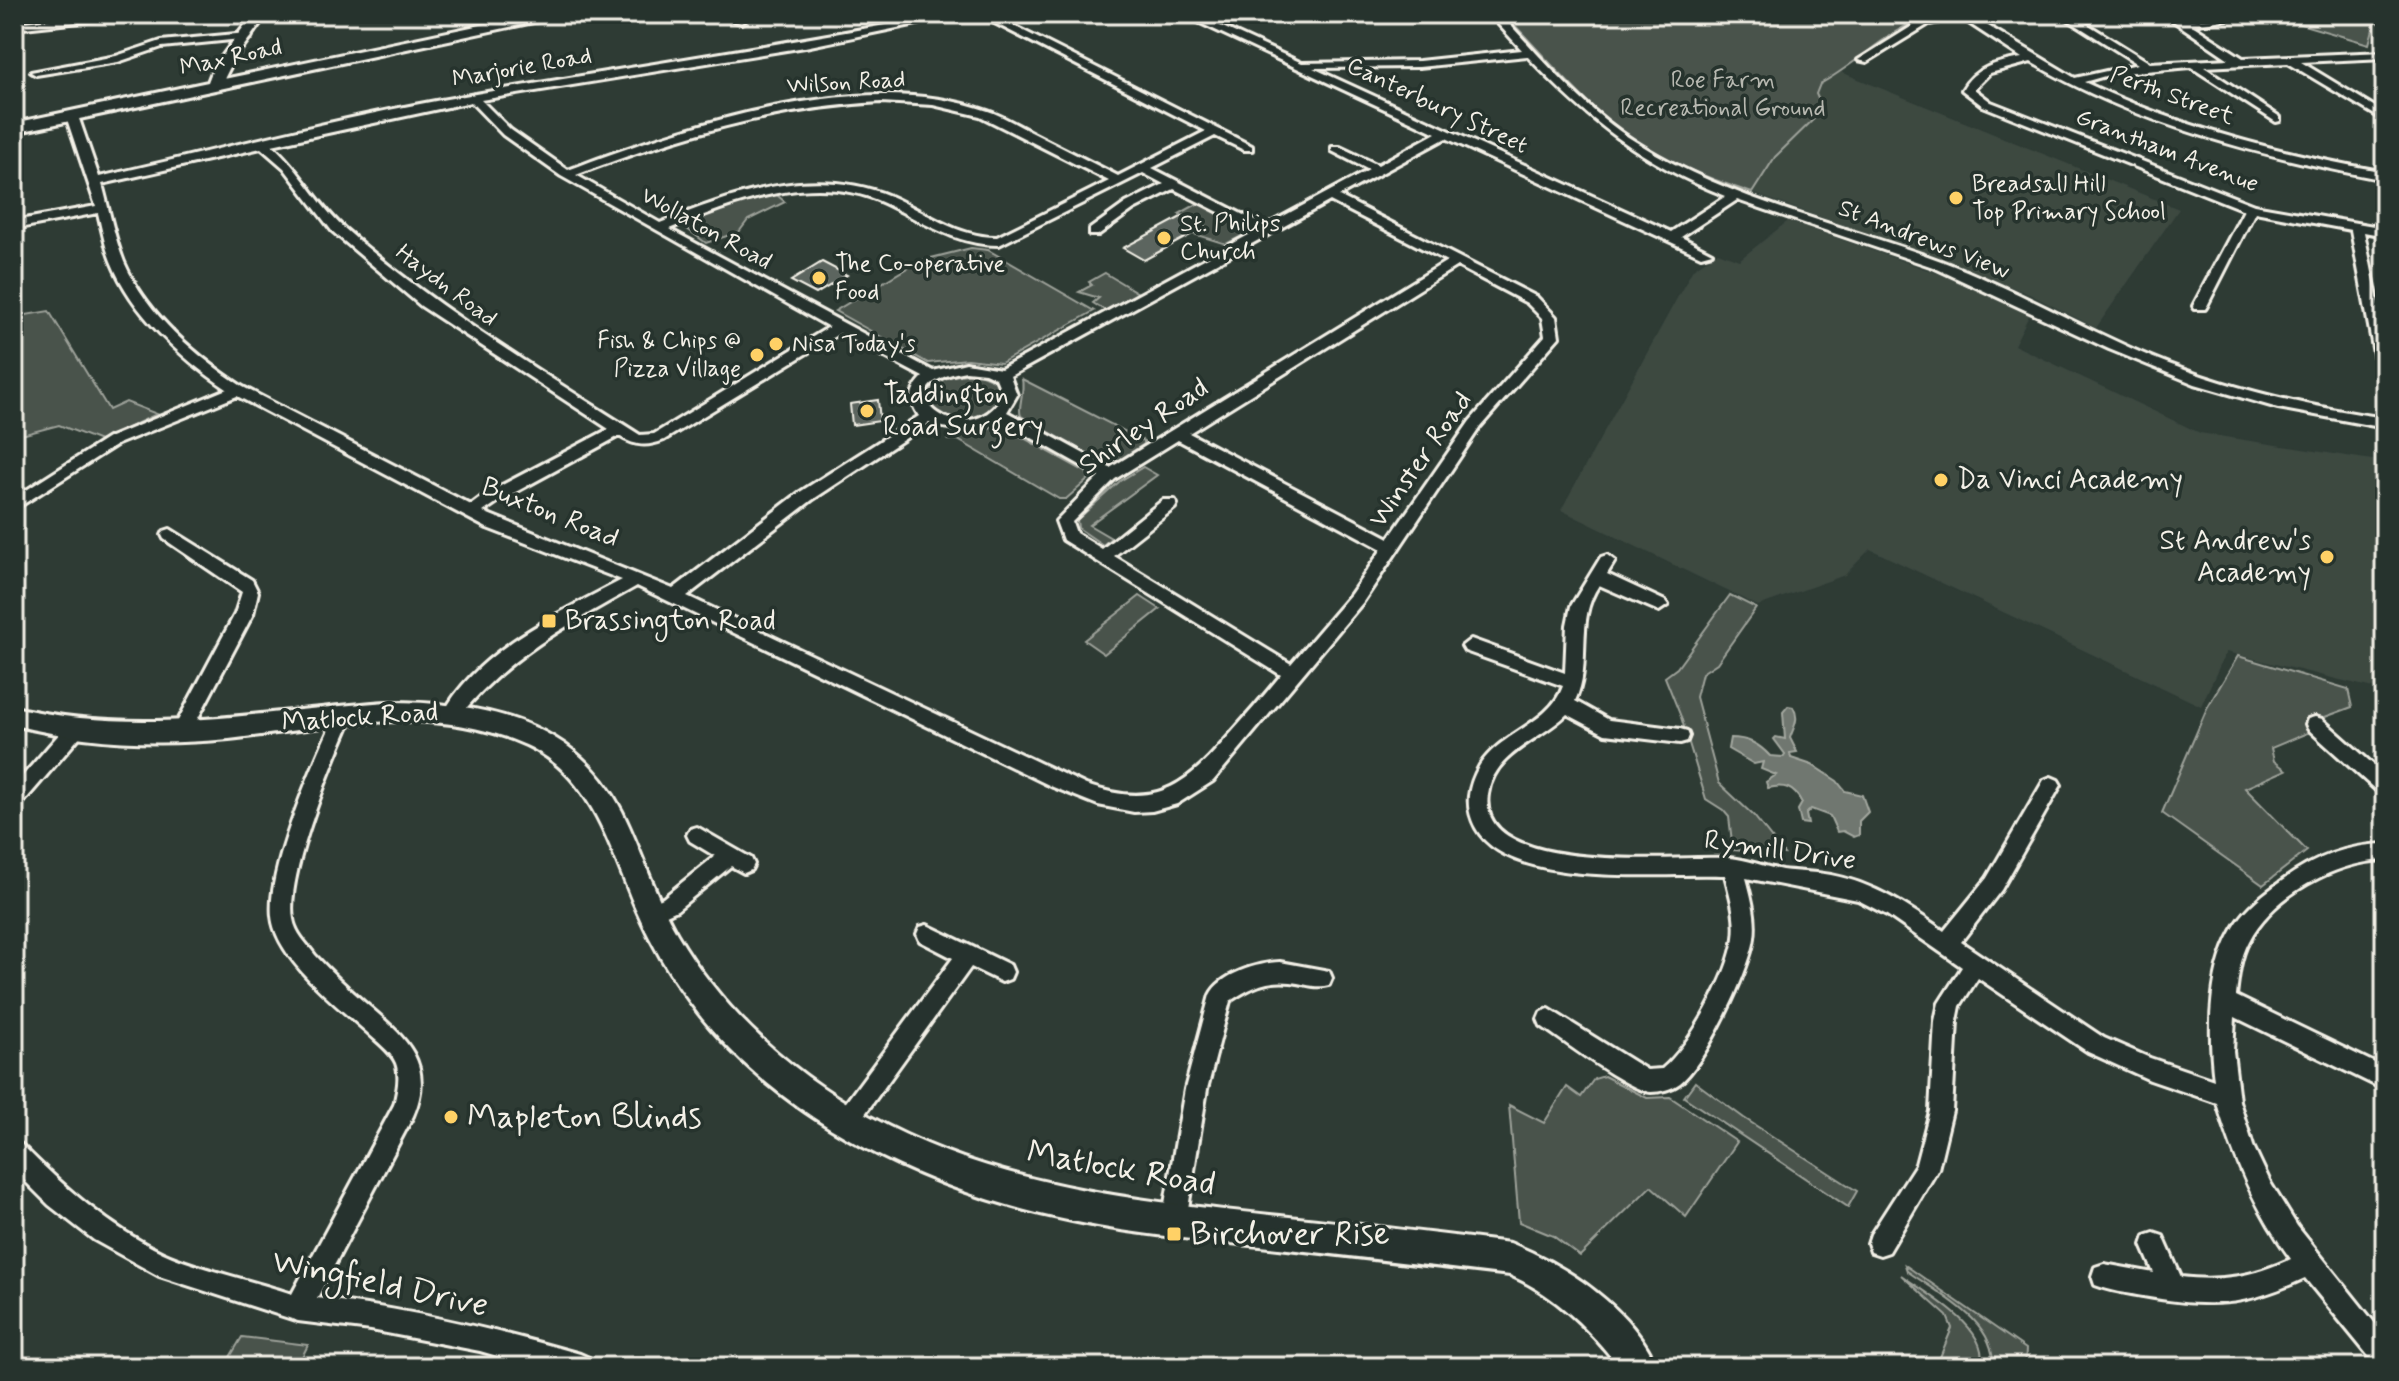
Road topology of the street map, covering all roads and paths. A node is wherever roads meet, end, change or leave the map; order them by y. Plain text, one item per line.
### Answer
1 (127, 14) edge
2 (260, 14) edge
3 (552, 14) edge
4 (717, 14) edge
5 (960, 14) edge
6 (982, 14) edge
7 (1186, 14) edge
8 (1494, 14) edge
9 (1961, 14) edge
10 (2064, 14) edge
11 (2168, 14) edge
12 (2206, 18) edge
13 (2224, 19) dead end
14 (741, 20) dead end
15 (2183, 23) junction
16 (14, 26) edge
17 (247, 36) junction
18 (1531, 52) junction
19 (2385, 55) edge
20 (1872, 57) dead end
21 (2032, 59) junction
22 (2292, 61) junction
23 (2241, 62) junction
24 (1296, 64) junction
25 (2193, 64) junction
26 (2148, 66) junction
27 (36, 72) dead end
28 (2073, 82) junction
29 (215, 86) junction
30 (474, 99) junction
31 (2287, 112) dead end
32 (72, 116) junction
33 (2385, 118) edge
34 (14, 128) edge
35 (1216, 131) junction
36 (1444, 134) junction
37 (261, 142) junction
38 (1248, 148) dead end
39 (1336, 149) dead end
40 (1144, 169) junction
41 (1377, 169) junction
42 (567, 174) junction
43 (2385, 176) edge
44 (1119, 181) junction
45 (95, 182) junction
46 (1174, 184) junction
47 (1736, 195) junction
48 (1330, 196) junction
49 (103, 208) junction
50 (2251, 208) junction
51 (14, 225) edge
52 (2357, 227) junction
53 (659, 228) junction
54 (1265, 231) junction
55 (1094, 232) dead end
56 (2385, 232) edge
57 (1670, 238) junction
58 (1706, 253) dead end
59 (1456, 261) junction
60 (2189, 288) dead end
61 (2378, 311) edge
62 (839, 327) junction
63 (1001, 375) junction
64 (2385, 375) edge
65 (932, 376) junction
66 (238, 390) junction
67 (998, 413) junction
68 (928, 417) junction
69 (2385, 423) edge
70 (624, 433) junction
71 (1177, 433) junction
72 (1110, 475) junction
73 (1169, 504) dead end
74 (14, 505) edge
75 (471, 513) junction
76 (170, 535) dead end
77 (1392, 547) junction
78 (1102, 557) junction
79 (1607, 561) dead end
80 (1597, 577) junction
81 (637, 579) junction
82 (676, 596) junction
83 (1659, 605) dead end
84 (1471, 646) dead end
85 (1294, 674) junction
86 (1574, 682) junction
87 (1565, 704) junction
88 (453, 712) junction
89 (345, 714) junction
90 (14, 716) edge
91 (2315, 724) dead end
92 (75, 729) junction
93 (181, 732) junction
94 (1680, 736) dead end
95 (2051, 785) dead end
96 (2385, 787) edge
97 (14, 799) edge
98 (1148, 803) joint
99 (697, 835) dead end
100 (2385, 852) edge
101 (1733, 867) junction
102 (651, 913) junction
103 (927, 934) dead end
104 (1947, 944) junction
105 (967, 956) junction
106 (1976, 964) junction
107 (1002, 972) dead end
108 (1321, 978) dead end
109 (2224, 1001) junction
110 (1549, 1019) dead end
111 (2385, 1079) edge
112 (2224, 1094) junction
113 (846, 1121) junction
114 (14, 1153) edge
115 (1174, 1221) junction
116 (1880, 1243) dead end
117 (2154, 1245) dead end
118 (2308, 1264) junction
119 (2104, 1276) dead end
120 (2173, 1288) junction
121 (298, 1308) junction
122 (2385, 1356) edge
123 (580, 1367) edge
124 (1640, 1367) edge

1 - 16 street
2 - 17 street
3 - 29 street, Max Road
4 - 14 street
5 - 30 street, Marjorie Road
6 - 35 street
7 - 24 street, Canterbury Street
8 - 18 street, St Andrews View
9 - 20 street
9 - 21 street, Perth Street
10 - 26 street
11 - 15 street
12 - 13 street
12 - 15 street
15 - 23 street
17 - 27 street
17 - 29 street
18 - 24 street
18 - 47 street, St Andrews View
19 - 22 street
21 - 28 street, Perth Street
21 - 50 street, Grantham Avenue
22 - 23 street
22 - 33 street
23 - 25 street
24 - 36 street, Canterbury Street
25 - 26 street
25 - 31 street
26 - 28 street
28 - 43 street, Perth Street
29 - 32 street, Max Road
30 - 37 street, Marjorie Road
30 - 42 street, Wollaton Road
32 - 34 street, Max Road
32 - 45 street, Buxton Road
35 - 38 street
35 - 40 street
36 - 41 street
36 - 57 street, Canterbury Street
37 - 45 street, Marjorie Road
37 - 70 street, Haydn Road
39 - 41 street
40 - 44 street
40 - 46 street
41 - 48 street
42 - 44 street, Wilson Road
42 - 53 street, Wollaton Road
44 - 53 street
45 - 49 street, Buxton Road
46 - 54 street
46 - 55 street
47 - 57 street
47 - 69 street, St Andrews View
48 - 54 street
48 - 59 street, Winster Road
49 - 51 street
49 - 66 street, Buxton Road
50 - 52 street, Grantham Avenue
50 - 60 street
52 - 56 street, Grantham Avenue
52 - 61 street
53 - 62 street, Wollaton Road
54 - 63 street
57 - 58 street, Canterbury Street
59 - 71 street, Shirley Road
59 - 77 street, Winster Road
61 - 64 street
62 - 65 street, Wollaton Road
62 - 70 street
63 - 65 street
63 - 67 street
65 - 68 street
66 - 74 street
66 - 75 street, Buxton Road
67 - 68 street
67 - 72 street
68 - 82 street
70 - 75 street
71 - 72 street, Shirley Road
71 - 77 street
72 - 78 street, Shirley Road
73 - 78 street
75 - 81 street, Buxton Road
76 - 93 street
77 - 85 street, Winster Road
78 - 85 street, Shirley Road
79 - 80 street, Rymill Drive
80 - 83 street
80 - 86 street, Rymill Drive
81 - 82 street, Buxton Road
81 - 88 street
82 - 98 street, Buxton Road
84 - 86 street
85 - 98 street, Winster Road
86 - 87 street, Rymill Drive
87 - 94 street
87 - 101 street, Rymill Drive
88 - 89 street, Matlock Road
88 - 102 street, Matlock Road
89 - 93 street, Matlock Road
89 - 121 street
90 - 92 street, Matlock Road
91 - 96 street
92 - 93 street, Matlock Road
92 - 97 street
95 - 104 street
99 - 102 street
100 - 109 street
101 - 104 street, Rymill Drive
101 - 110 street
102 - 113 street, Matlock Road
103 - 105 street
104 - 106 street, Rymill Drive
105 - 107 street
105 - 113 street
106 - 112 street, Rymill Drive
106 - 116 street
108 - 115 street
109 - 111 street
109 - 112 street
112 - 118 street
113 - 115 street, Matlock Road
114 - 121 street, Wingfield Drive
115 - 124 street, Matlock Road
117 - 120 street
118 - 120 street
118 - 122 street
119 - 120 street
121 - 123 street, Wingfield Drive

